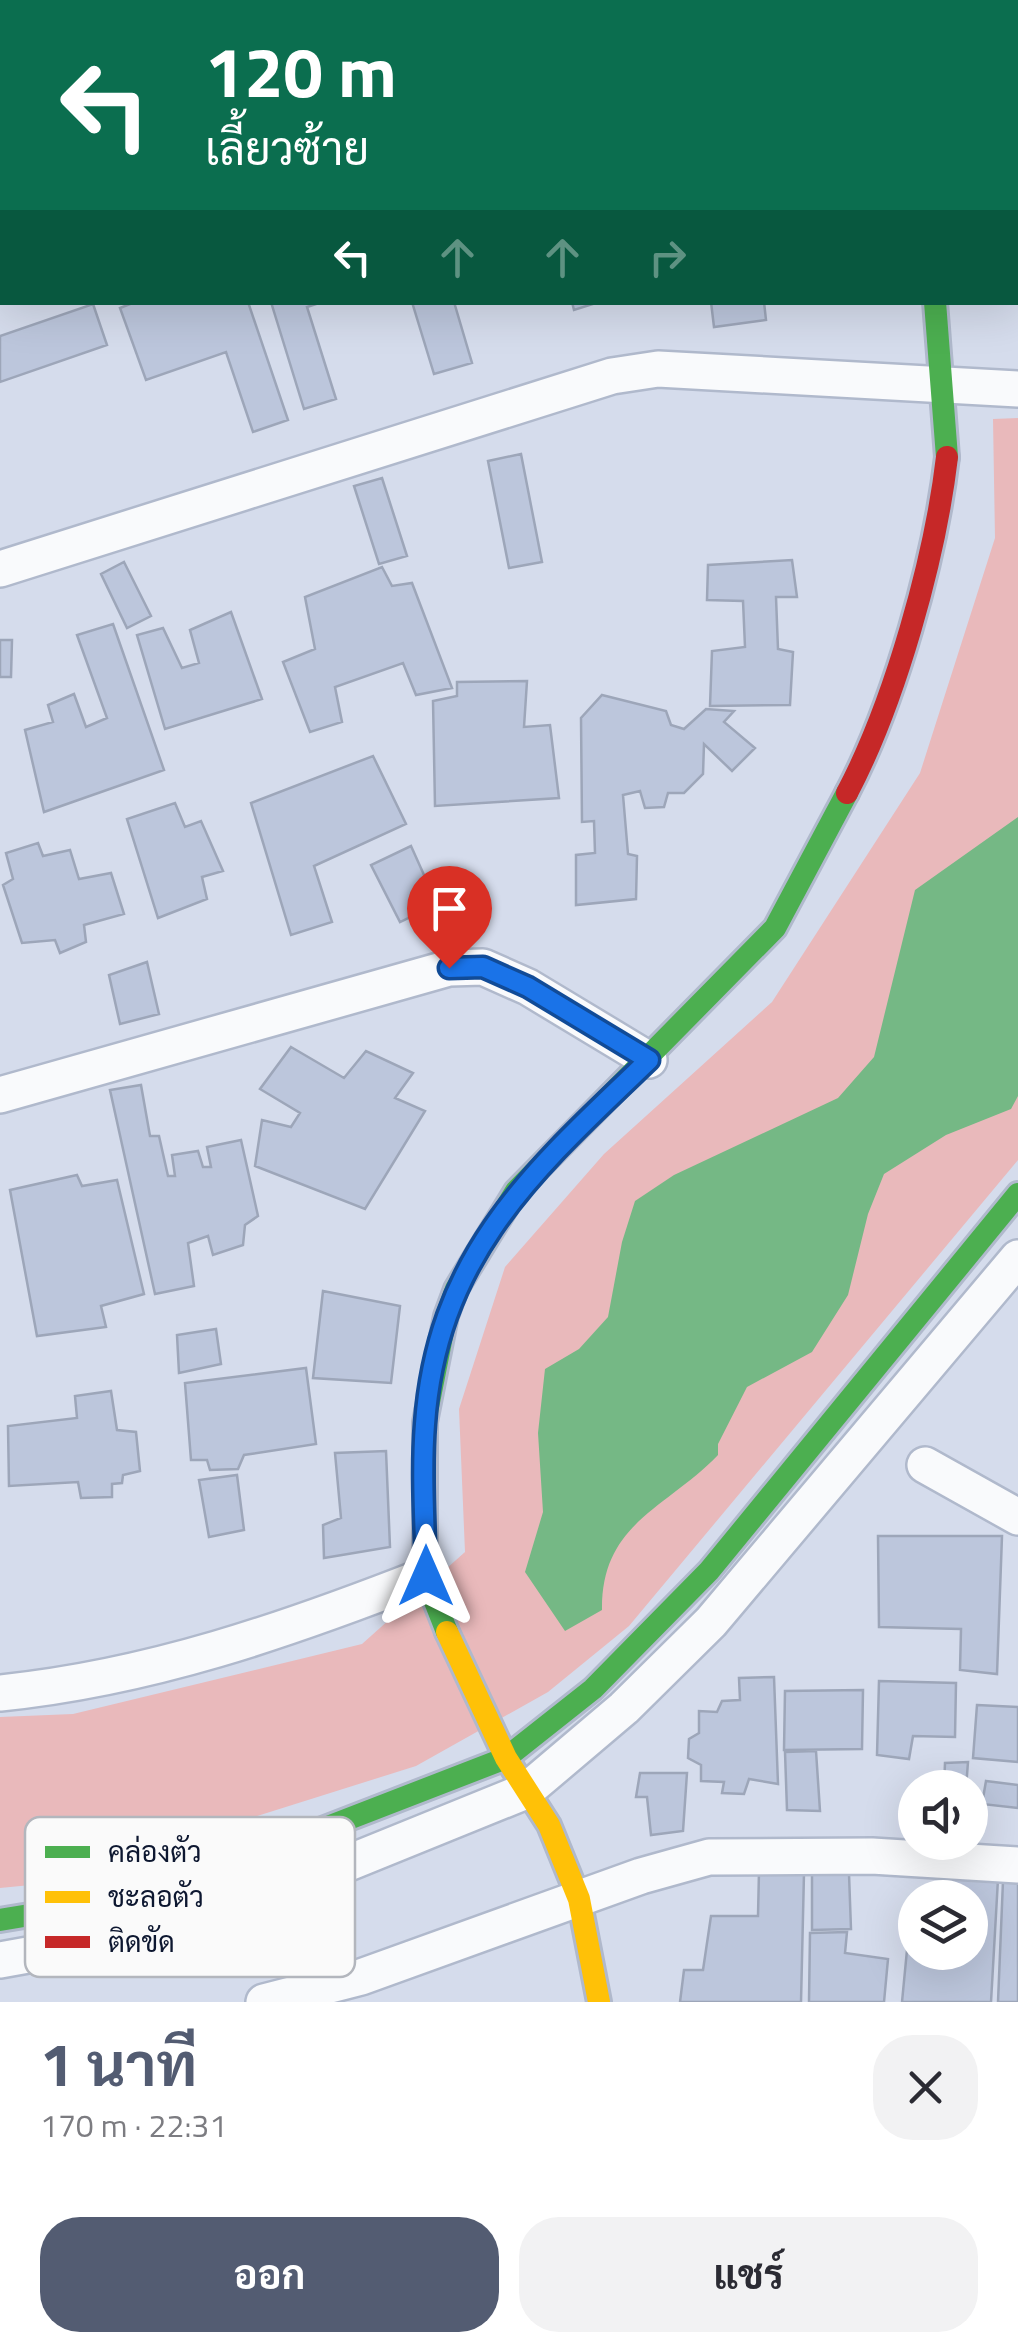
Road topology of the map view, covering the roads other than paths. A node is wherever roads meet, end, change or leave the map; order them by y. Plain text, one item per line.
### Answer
1 (935, 305) edge
2 (944, 385) junction
3 (1018, 389) edge
4 (0, 569) edge
5 (649, 1060) junction
6 (0, 1095) edge
7 (1018, 1194) edge
8 (1018, 1258) edge
9 (925, 1466) dead end
10 (1018, 1517) edge
11 (426, 1576) junction
12 (0, 1693) edge
13 (506, 1758) junction
14 (526, 1792) junction
15 (352, 1817) edge
16 (355, 1861) edge
17 (1018, 1865) edge
18 (579, 1899) junction
19 (25, 1916) edge
20 (0, 1920) edge
21 (25, 1956) edge
22 (0, 1960) edge
23 (264, 2002) edge
24 (599, 2002) edge

1 - 2 street
2 - 3 street
2 - 4 street
2 - 5 street
5 - 6 street
5 - 11 street
7 - 13 street
8 - 14 street
9 - 10 street
11 - 12 street
11 - 13 street
13 - 14 street
13 - 15 street
14 - 16 street
14 - 18 street
17 - 18 street
18 - 23 street
18 - 24 street
19 - 20 street
21 - 22 street

